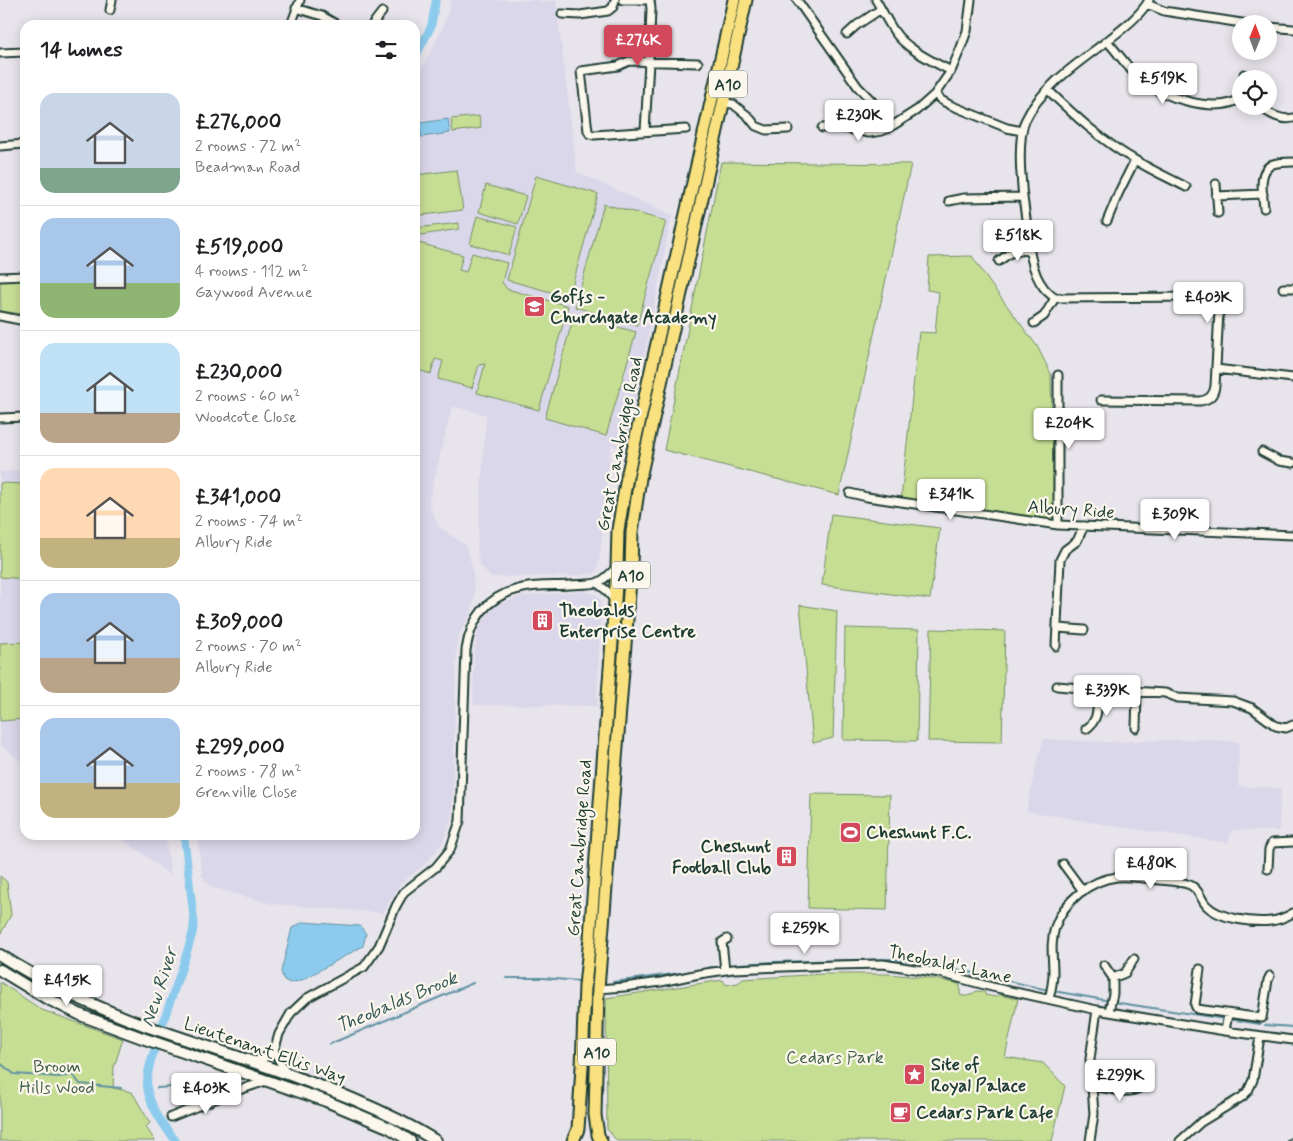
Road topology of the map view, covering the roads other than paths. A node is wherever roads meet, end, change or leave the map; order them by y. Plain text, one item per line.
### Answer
1 (112, 0) edge
2 (300, 0) edge
3 (616, 0) edge
4 (622, 0) edge
5 (645, 0) edge
6 (650, 0) edge
7 (746, 0) edge
8 (797, 0) edge
9 (876, 0) edge
10 (971, 0) edge
11 (1148, 2) edge
12 (734, 3) edge
13 (296, 8) junction
14 (881, 9) junction
15 (110, 10) dead end
16 (382, 12) dead end
17 (562, 14) dead end
18 (292, 20) edge
19 (329, 20) edge
20 (376, 20) edge
21 (1232, 22) edge
22 (1278, 28) edge
23 (1293, 30) edge
24 (847, 34) dead end
25 (1107, 41) junction
26 (20, 52) edge
27 (0, 53) edge
28 (649, 62) junction
29 (698, 63) dead end
30 (951, 70) junction
31 (1048, 90) junction
32 (935, 94) junction
33 (724, 102) junction
34 (1232, 103) edge
35 (1273, 115) edge
36 (1293, 118) edge
37 (788, 128) dead end
38 (822, 128) dead end
39 (889, 128) junction
40 (686, 129) dead end
41 (645, 131) junction
42 (1022, 131) junction
43 (20, 144) edge
44 (0, 146) edge
45 (1134, 160) junction
46 (1293, 162) edge
47 (1216, 184) dead end
48 (1186, 187) dead end
49 (1263, 194) junction
50 (1216, 196) junction
51 (1022, 197) junction
52 (949, 201) dead end
53 (1264, 208) dead end
54 (1218, 213) dead end
55 (1107, 221) dead end
56 (1029, 249) junction
57 (999, 261) dead end
58 (20, 276) edge
59 (0, 277) edge
60 (1283, 288) dead end
61 (1293, 288) edge
62 (1055, 298) junction
63 (0, 316) edge
64 (20, 320) edge
65 (1034, 323) dead end
66 (1216, 369) junction
67 (1058, 375) dead end
68 (1293, 378) edge
69 (1101, 400) dead end
70 (20, 417) edge
71 (0, 418) edge
72 (1262, 452) dead end
73 (1293, 463) edge
74 (850, 493) dead end
75 (1058, 526) junction
76 (1084, 526) junction
77 (1293, 534) edge
78 (618, 567) junction
79 (597, 583) junction
80 (615, 601) junction
81 (1058, 628) junction
82 (1084, 630) dead end
83 (1056, 646) dead end
84 (1057, 686) dead end
85 (1098, 691) junction
86 (1138, 692) junction
87 (1293, 725) edge
88 (1136, 728) dead end
89 (1086, 729) dead end
90 (1293, 842) edge
91 (1064, 864) dead end
92 (1268, 869) dead end
93 (1082, 891) junction
94 (1293, 913) edge
95 (727, 939) dead end
96 (0, 955) edge
97 (1134, 959) dead end
98 (1104, 965) dead end
99 (725, 966) junction
100 (1200, 969) dead end
101 (0, 970) edge
102 (1270, 976) dead end
103 (1113, 978) junction
104 (598, 988) junction
105 (1049, 1000) junction
106 (1110, 1004) junction
107 (1097, 1010) junction
108 (1227, 1021) junction
109 (1260, 1037) junction
110 (1293, 1040) edge
111 (274, 1050) junction
112 (252, 1062) junction
113 (228, 1067) junction
114 (286, 1073) junction
115 (268, 1080) junction
116 (1092, 1087) junction
117 (1141, 1087) dead end
118 (233, 1092) junction
119 (171, 1118) dead end
120 (410, 1141) edge
121 (436, 1141) edge
122 (573, 1141) edge
123 (601, 1141) edge
124 (1090, 1141) edge
125 (1180, 1141) edge

1 - 15 street
2 - 13 street
3 - 17 street
4 - 5 street
6 - 28 street
7 - 33 highway, Great Cambridge Road / A10
8 - 39 street
9 - 14 street
10 - 30 street
11 - 21 street
11 - 25 street
12 - 78 highway, Great Cambridge Road / A10
13 - 18 street
13 - 19 street
14 - 24 street
14 - 30 street
16 - 20 street
22 - 23 street
25 - 31 street
25 - 34 street
26 - 27 street
28 - 29 street
28 - 41 street
28 - 41 street
30 - 32 street
31 - 42 street
31 - 45 street
32 - 39 street
32 - 42 street
33 - 37 street
33 - 104 highway, Great Cambridge Road / A10
35 - 36 street
38 - 39 street
40 - 41 street
42 - 51 street
43 - 44 street
45 - 48 street
45 - 55 street
46 - 49 street
47 - 50 street
49 - 50 street
49 - 53 street
50 - 54 street
51 - 52 street
51 - 56 street
56 - 57 street
56 - 62 street
58 - 59 street
60 - 61 street
62 - 65 street
62 - 66 street
63 - 64 street
66 - 68 street
66 - 69 street
67 - 75 street
70 - 71 street
72 - 73 street
74 - 75 street, Albury Ride
75 - 76 street, Albury Ride
76 - 77 street, Albury Ride
76 - 81 street
78 - 79 street
78 - 80 highway, Great Cambridge Road / A10
79 - 80 street
79 - 111 street
80 - 122 highway, Great Cambridge Road / A10
81 - 82 street
81 - 83 street
84 - 85 street
85 - 86 street
85 - 89 street
86 - 87 street
86 - 88 street
90 - 92 street
91 - 93 street
93 - 94 street
93 - 105 street
95 - 99 street
96 - 112 main road, Lieutenant Ellis Way
97 - 103 street
98 - 103 street
99 - 104 street, Theobald's Lane
99 - 105 street, Theobald's Lane
100 - 108 street
101 - 113 main road, Lieutenant Ellis Way
102 - 108 street
103 - 106 street
104 - 123 highway, Great Cambridge Road / A10
105 - 107 street, Theobald's Lane
106 - 107 street, Theobald's Lane
106 - 108 street, Theobald's Lane
107 - 116 street
108 - 109 street, Theobald's Lane
109 - 110 street, Theobald's Lane
109 - 125 street
111 - 112 street
111 - 114 street
112 - 114 main road, Lieutenant Ellis Way
113 - 115 main road, Lieutenant Ellis Way
113 - 118 street
114 - 121 main road, Lieutenant Ellis Way
115 - 118 street
115 - 120 main road, Lieutenant Ellis Way
116 - 117 street
116 - 124 street
118 - 119 street

